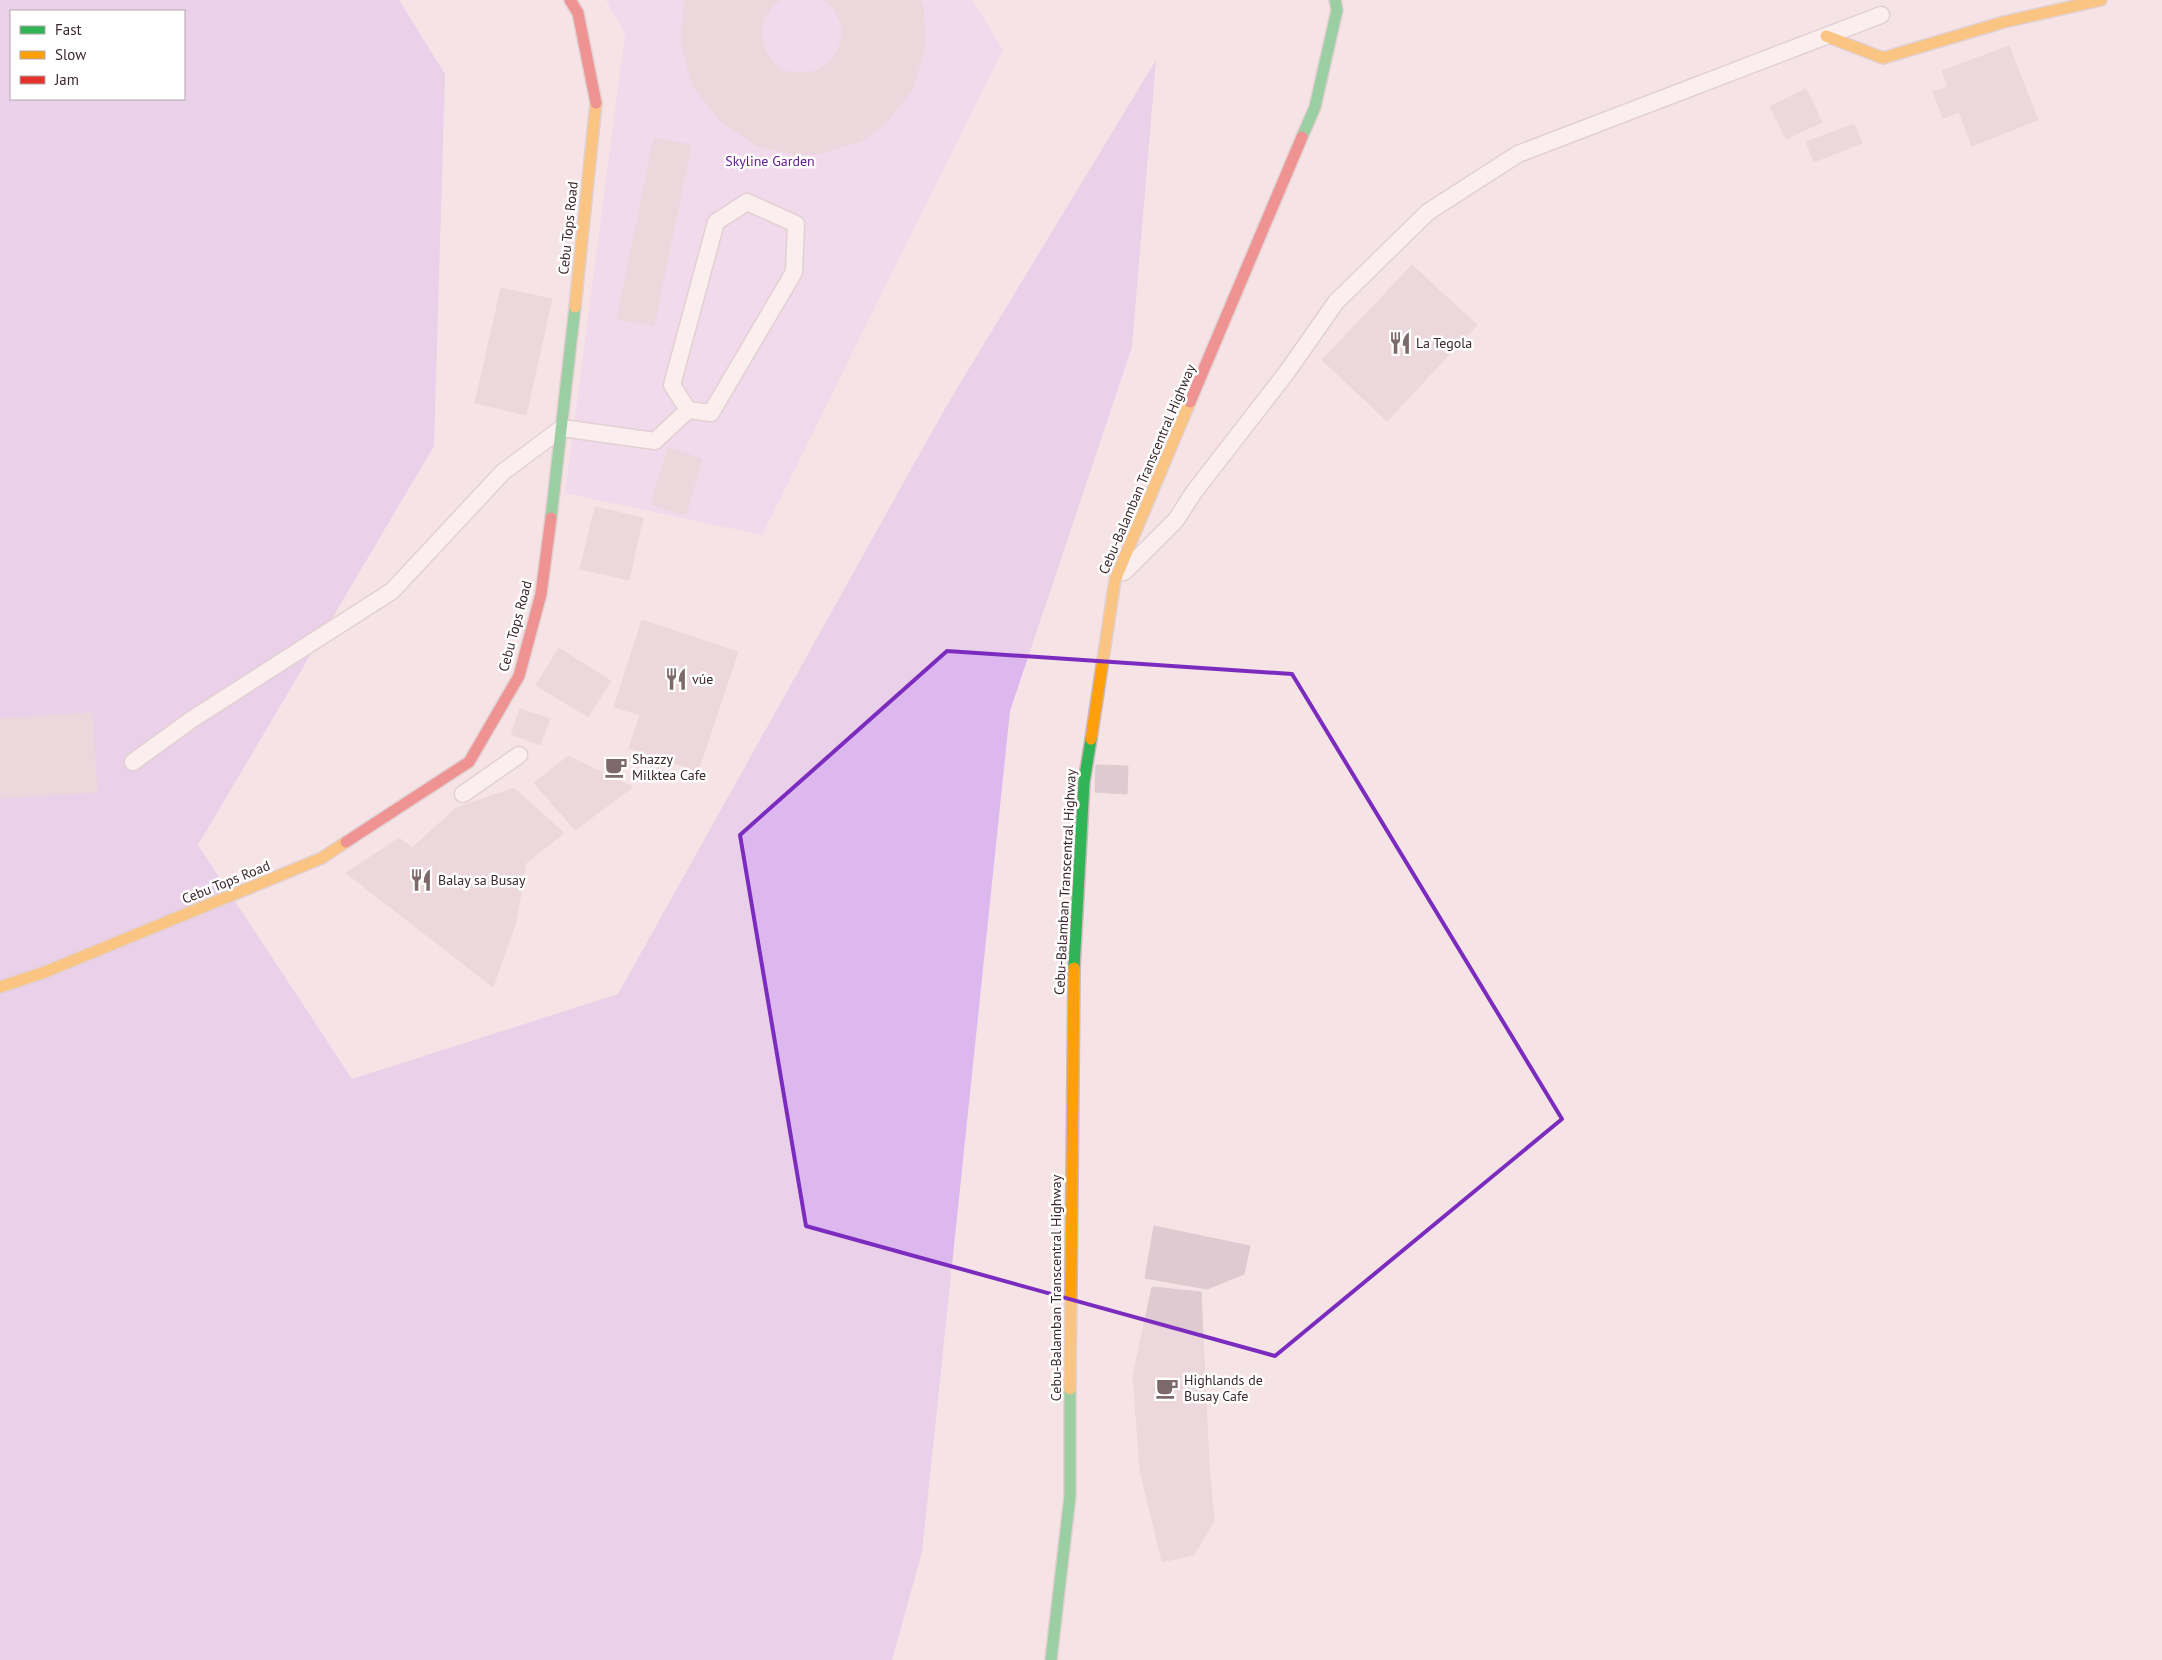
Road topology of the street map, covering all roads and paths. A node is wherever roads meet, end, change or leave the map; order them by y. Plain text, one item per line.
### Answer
1 (570, 0) edge
2 (1335, 0) edge
3 (2101, 0) edge
4 (1881, 15) dead end
5 (1826, 36) junction
6 (688, 410) junction
7 (562, 428) junction
8 (1115, 580) junction
9 (519, 754) dead end
10 (133, 762) dead end
11 (469, 762) junction
12 (487, 778) junction
13 (463, 794) dead end
14 (0, 987) edge
15 (1051, 1660) edge

1 - 7 main road, Cebu Tops Road
2 - 8 main road, Cebu-Balamban Transcentral Highway
3 - 5 main road
4 - 5 lane
5 - 8 lane
6 - 6 lane
6 - 7 lane
7 - 10 lane
7 - 11 main road, Cebu Tops Road
8 - 15 main road, Cebu-Balamban Transcentral Highway
9 - 12 lane
11 - 12 lane
11 - 14 main road, Cebu Tops Road
12 - 13 lane

